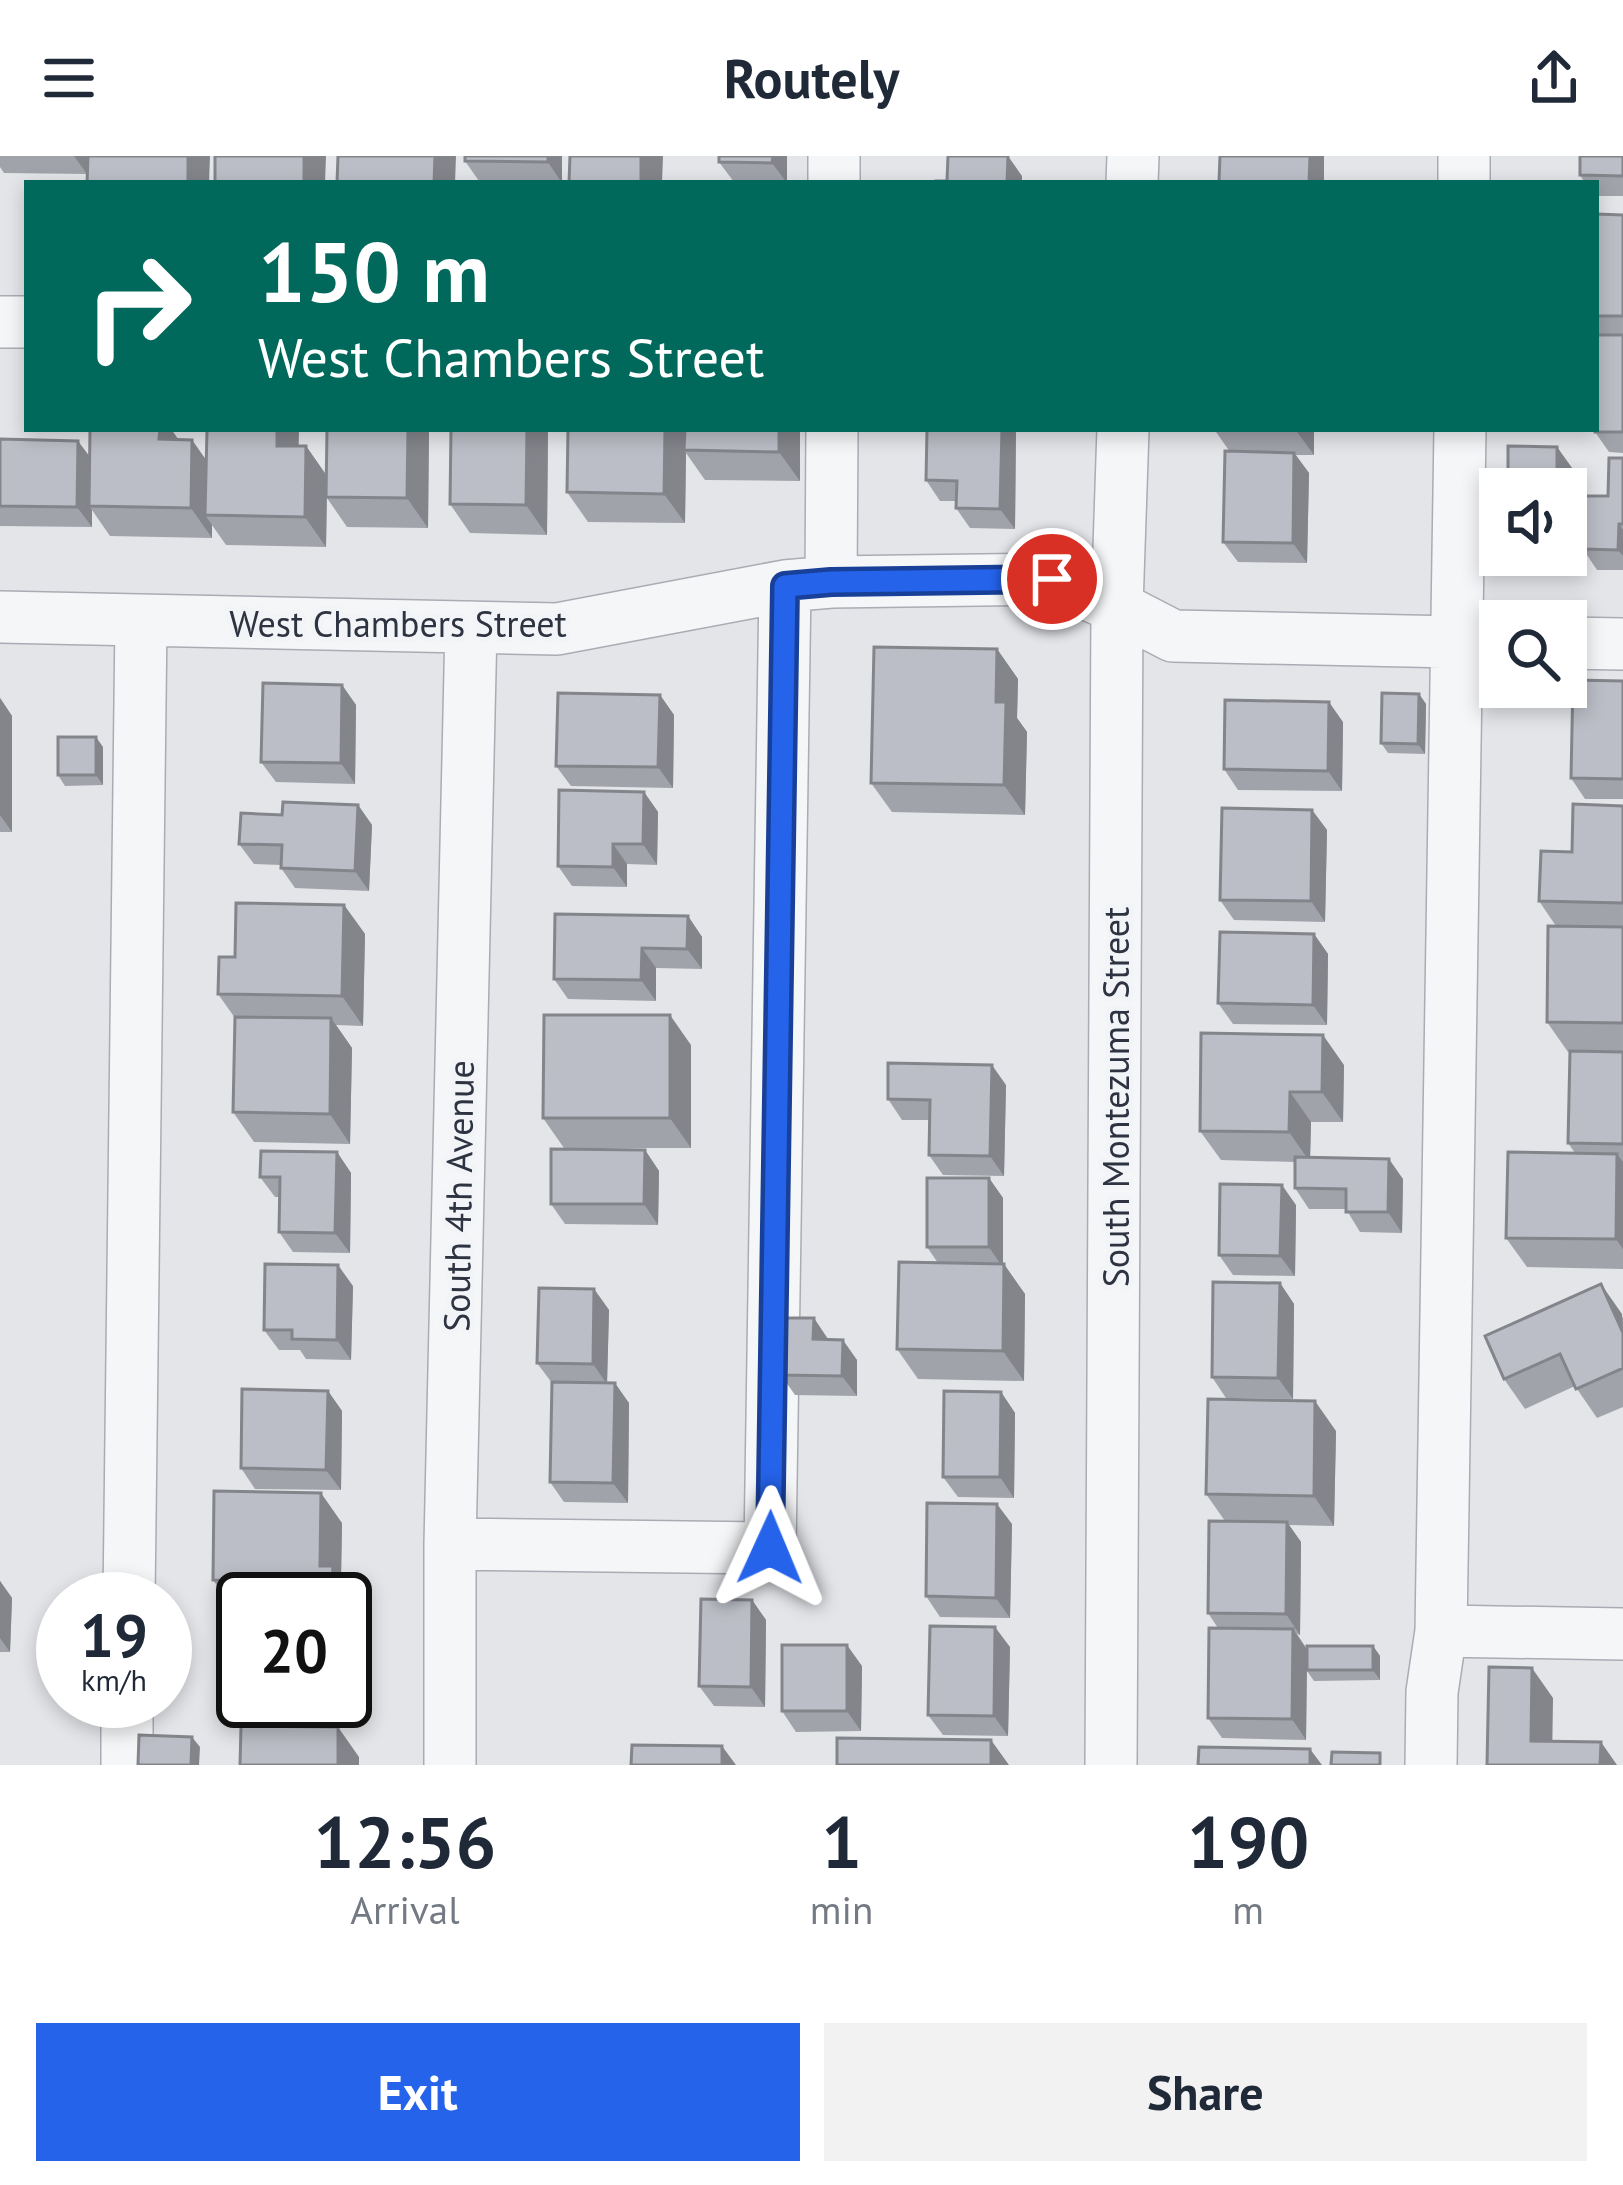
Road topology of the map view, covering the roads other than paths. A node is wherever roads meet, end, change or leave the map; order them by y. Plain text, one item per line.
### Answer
1 (832, 432) edge
2 (1123, 432) edge
3 (1460, 432) edge
4 (808, 584) junction
5 (1117, 607) junction
6 (0, 617) edge
7 (141, 621) junction
8 (471, 627) junction
9 (1478, 642) edge
10 (1587, 643) edge
11 (1623, 644) edge
12 (450, 1544) junction
13 (129, 1572) edge
14 (1442, 1631) junction
15 (1623, 1634) edge
16 (128, 1728) edge
17 (127, 1765) edge
18 (450, 1765) edge
19 (1111, 1765) edge
20 (1431, 1765) edge

1 - 4 street
2 - 5 street, South Montezuma Street
3 - 9 street
4 - 5 street, West Chambers Street
4 - 8 street, West Chambers Street
4 - 12 street
5 - 9 street, West Chambers Street
5 - 19 street, South Montezuma Street
6 - 7 street, West Chambers Street
7 - 8 street, West Chambers Street
7 - 13 street
8 - 12 street, South 4th Avenue
9 - 14 street
10 - 11 street
12 - 18 street, South 4th Avenue
14 - 15 street
14 - 20 street
16 - 17 street

